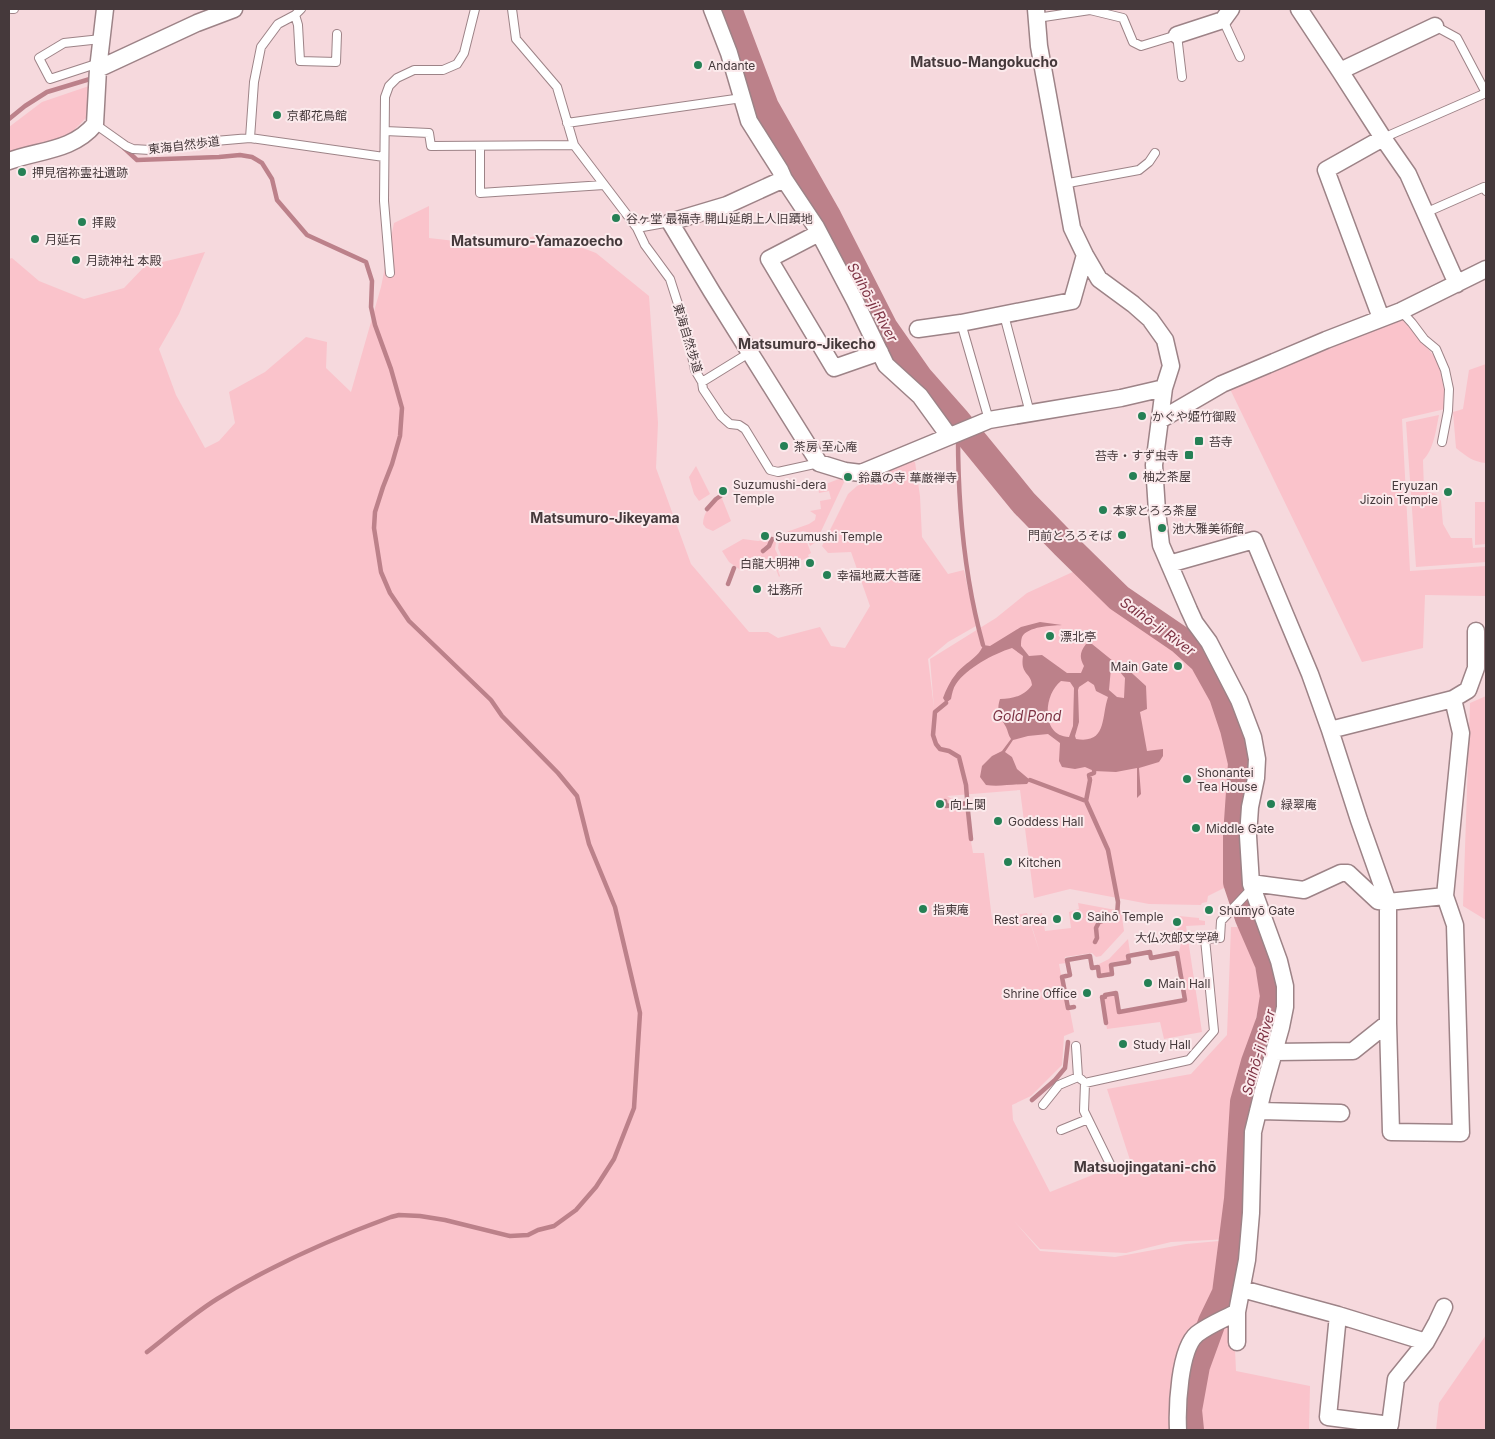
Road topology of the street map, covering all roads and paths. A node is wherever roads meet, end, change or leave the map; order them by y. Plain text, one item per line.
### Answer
1 (105, 9) edge
2 (234, 9) edge
3 (302, 9) edge
4 (475, 9) edge
5 (512, 9) edge
6 (712, 9) edge
7 (1298, 9) edge
8 (1036, 13) edge
9 (1228, 14) edge
10 (295, 15) junction
11 (1435, 26) joint
12 (337, 34) dead end
13 (1177, 35) junction
14 (101, 39) junction
15 (1240, 57) dead end
16 (98, 66) junction
17 (1340, 71) junction
18 (1182, 77) dead end
19 (742, 98) junction
20 (567, 123) junction
21 (95, 124) junction
22 (385, 131) junction
23 (250, 138) junction
24 (1383, 138) junction
25 (574, 145) junction
26 (480, 146) junction
27 (1155, 153) dead end
28 (384, 157) junction
29 (9, 161) edge
30 (784, 179) junction
31 (1063, 184) junction
32 (604, 185) junction
33 (1486, 191) edge
34 (1425, 213) junction
35 (670, 222) junction
36 (637, 228) junction
37 (819, 233) junction
38 (1085, 255) junction
39 (1486, 269) edge
40 (390, 273) dead end
41 (1457, 284) junction
42 (1401, 311) junction
43 (1004, 315) junction
44 (1381, 318) junction
45 (961, 323) junction
46 (918, 329) dead end
47 (880, 352) junction
48 (750, 353) junction
49 (702, 382) junction
50 (1164, 388) junction
51 (1030, 413) junction
52 (989, 420) junction
53 (1160, 420) junction
54 (949, 436) junction
55 (1442, 442) dead end
56 (819, 463) junction
57 (1169, 564) junction
58 (1476, 631) dead end
59 (1453, 699) junction
60 (1330, 730) junction
61 (1252, 885) junction
62 (1445, 896) junction
63 (1388, 902) junction
64 (1388, 1023) junction
65 (1076, 1046) dead end
66 (1274, 1052) junction
67 (1078, 1077) junction
68 (1085, 1083) junction
69 (1043, 1105) dead end
70 (1258, 1111) junction
71 (1341, 1113) dead end
72 (1088, 1120) junction
73 (1061, 1130) dead end
74 (1110, 1164) dead end
75 (1242, 1289) junction
76 (1444, 1307) dead end
77 (1237, 1312) junction
78 (1338, 1315) junction
79 (1237, 1342) dead end
80 (1426, 1342) junction
81 (1178, 1430) edge

1 - 14 street
2 - 16 street
3 - 10 lane
4 - 22 lane
5 - 20 lane, 東海自然歩道
6 - 19 street
7 - 17 street
8 - 13 lane
8 - 31 street
9 - 13 street
9 - 15 lane
10 - 12 lane
10 - 23 lane
11 - 17 street
11 - 24 lane
13 - 18 lane
14 - 16 street
14 - 16 lane
16 - 21 street
17 - 24 street
19 - 20 lane
19 - 30 street
20 - 25 lane, 東海自然歩道
21 - 23 lane, 東海自然歩道
21 - 29 street
22 - 26 lane
22 - 28 lane
23 - 28 lane, 東海自然歩道
24 - 34 street
24 - 44 street
25 - 26 lane
25 - 32 lane, 東海自然歩道
26 - 32 lane
27 - 31 lane
28 - 40 lane
30 - 35 street
30 - 37 street
31 - 38 street
32 - 36 lane, 東海自然歩道
33 - 34 lane
34 - 41 street
35 - 36 lane
35 - 48 street
36 - 49 lane, 東海自然歩道
37 - 47 street
37 - 47 street
38 - 43 street
38 - 50 street
39 - 41 street
41 - 42 street
42 - 44 street
42 - 55 lane
43 - 45 street
43 - 51 lane
44 - 53 street
45 - 46 street
45 - 52 lane
47 - 54 street
48 - 49 lane
48 - 56 street
49 - 56 lane, 東海自然歩道
50 - 51 street
50 - 53 street
51 - 52 street
52 - 54 street
53 - 57 street
54 - 56 street
57 - 60 street
57 - 61 street
58 - 59 street
59 - 60 street
59 - 62 street
60 - 63 street
61 - 63 street
61 - 66 street
61 - 68 lane
62 - 63 street
62 - 64 street
63 - 64 street
64 - 66 street
65 - 67 lane
66 - 70 street
67 - 68 lane
67 - 69 lane
68 - 72 lane
70 - 71 street
70 - 75 street
72 - 73 lane
72 - 74 lane
75 - 77 street
75 - 78 street
76 - 80 street
77 - 79 street
77 - 81 street
78 - 80 street
78 - 80 street

